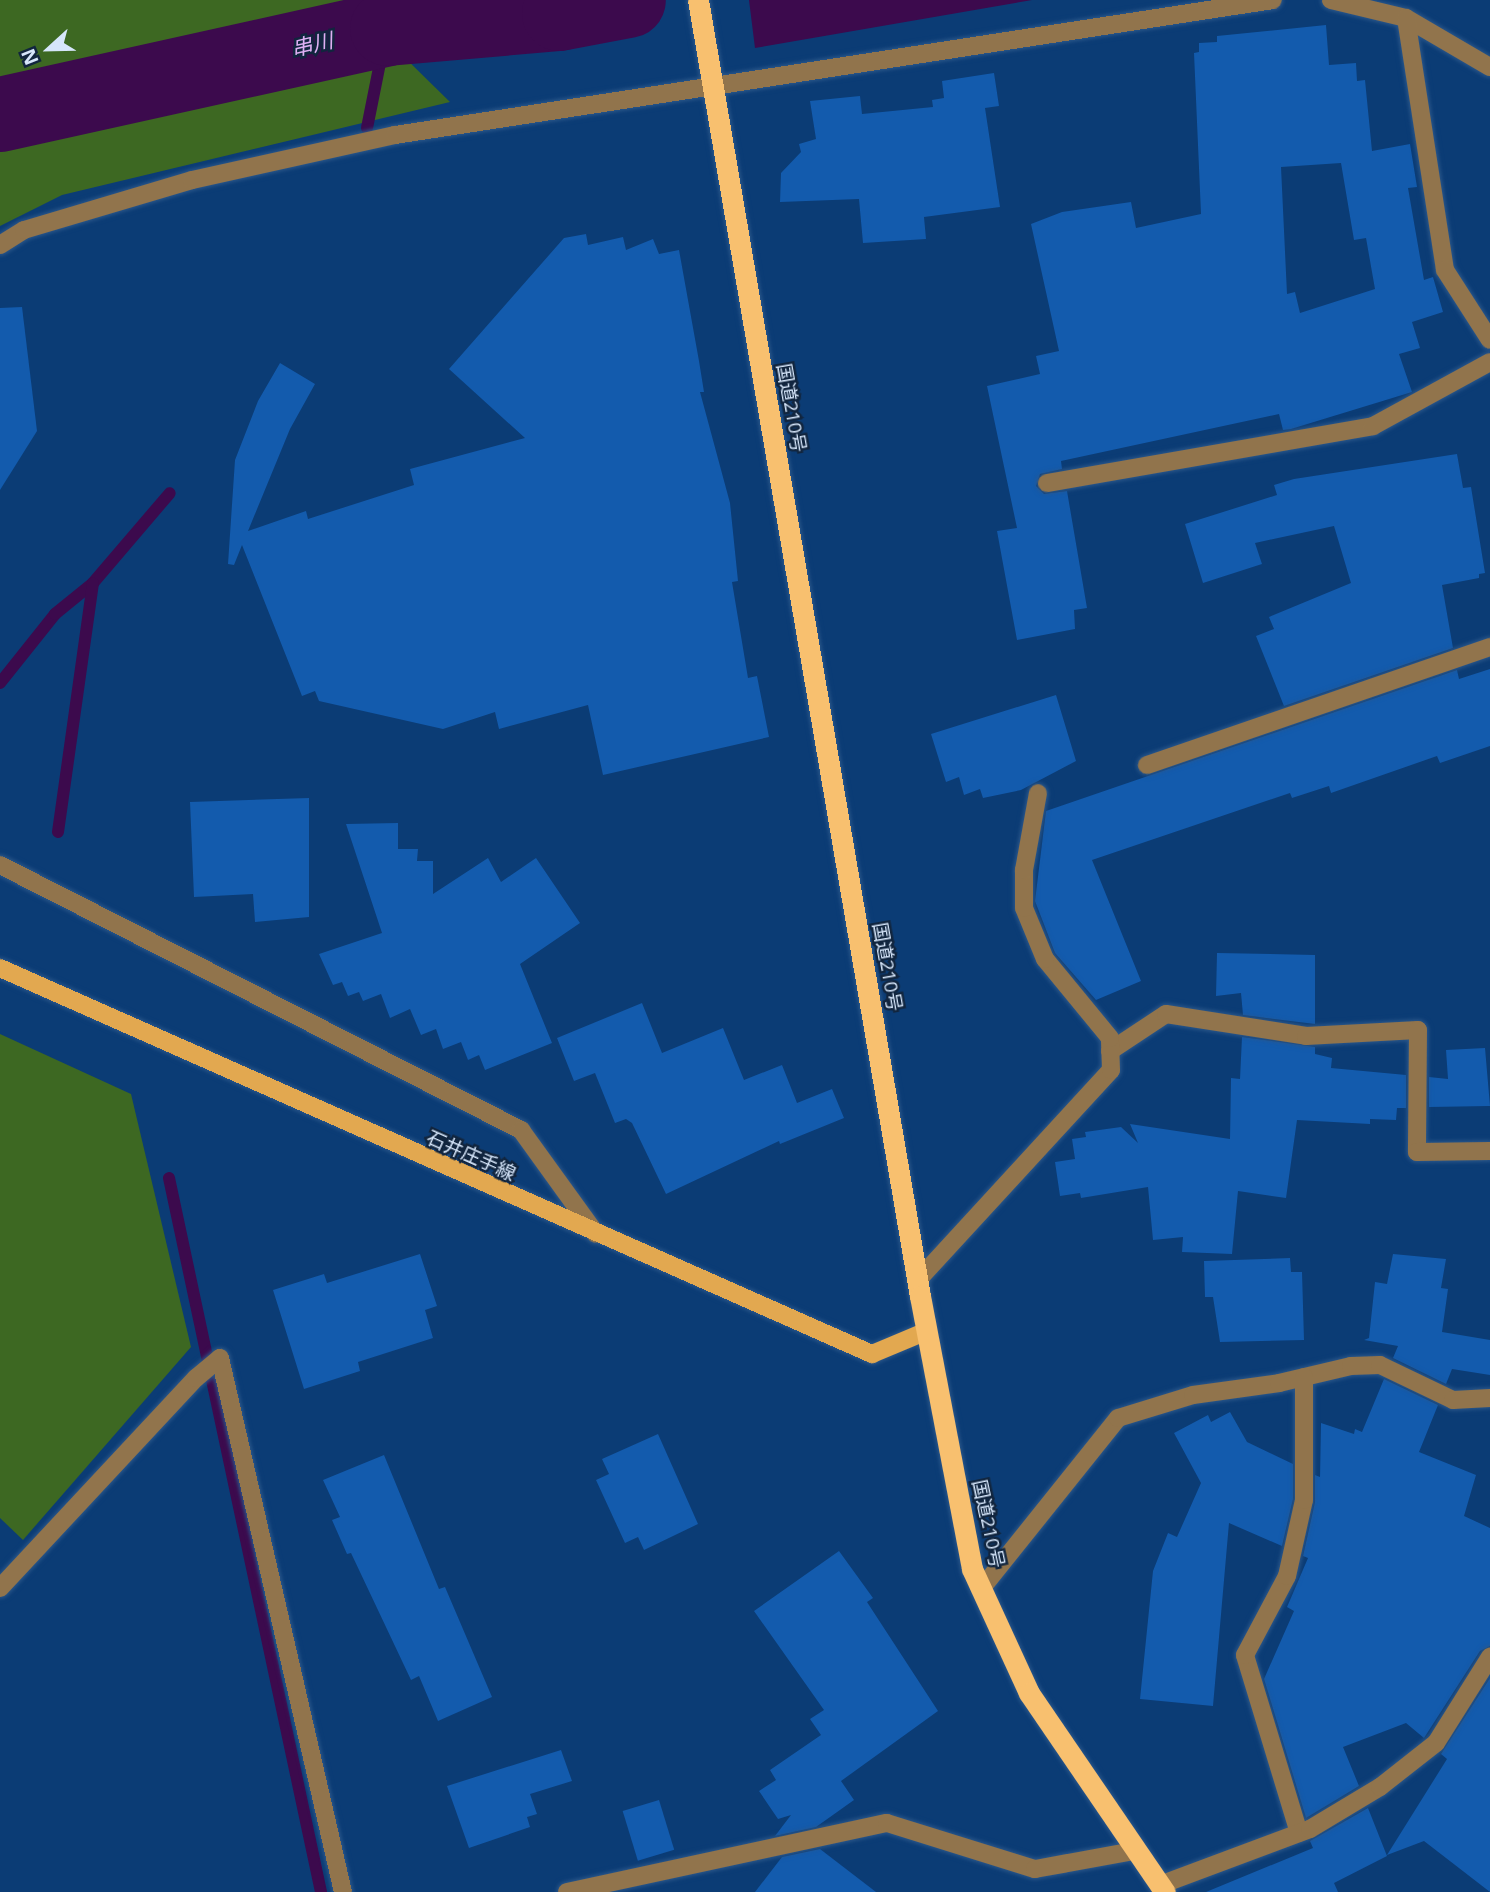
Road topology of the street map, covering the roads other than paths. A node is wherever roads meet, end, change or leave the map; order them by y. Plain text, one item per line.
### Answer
1 (698, 0) edge
2 (1273, 0) edge
3 (1331, 0) edge
4 (1406, 18) junction
5 (1490, 67) edge
6 (713, 86) junction
7 (0, 245) edge
8 (1490, 340) edge
9 (1490, 362) edge
10 (1047, 483) dead end
11 (1490, 646) edge
12 (1147, 765) dead end
13 (1038, 793) dead end
14 (0, 865) edge
15 (0, 968) edge
16 (1110, 1051) junction
17 (1490, 1150) edge
18 (596, 1234) junction
19 (918, 1280) junction
20 (927, 1331) junction
21 (1304, 1377) junction
22 (1490, 1398) edge
23 (0, 1588) edge
24 (981, 1589) junction
25 (1490, 1657) edge
26 (1299, 1833) junction
27 (1134, 1851) junction
28 (1163, 1888) edge
29 (343, 1892) edge
30 (567, 1892) edge

1 - 6 highway, 国道210号
2 - 6 street
3 - 4 street
4 - 5 street
4 - 8 street
6 - 7 street
6 - 19 highway, 国道210号
9 - 10 street
11 - 12 street
13 - 16 street
14 - 18 street
15 - 18 main road, 石井庄手線
16 - 17 street
16 - 19 street
18 - 20 main road, 石井庄手線
19 - 20 highway, 国道210号
20 - 24 highway, 国道210号
21 - 22 street
21 - 24 street
21 - 26 street
23 - 29 street
24 - 27 highway, 国道210号
25 - 26 street
26 - 28 street
27 - 28 highway, 国道210号
27 - 30 street

